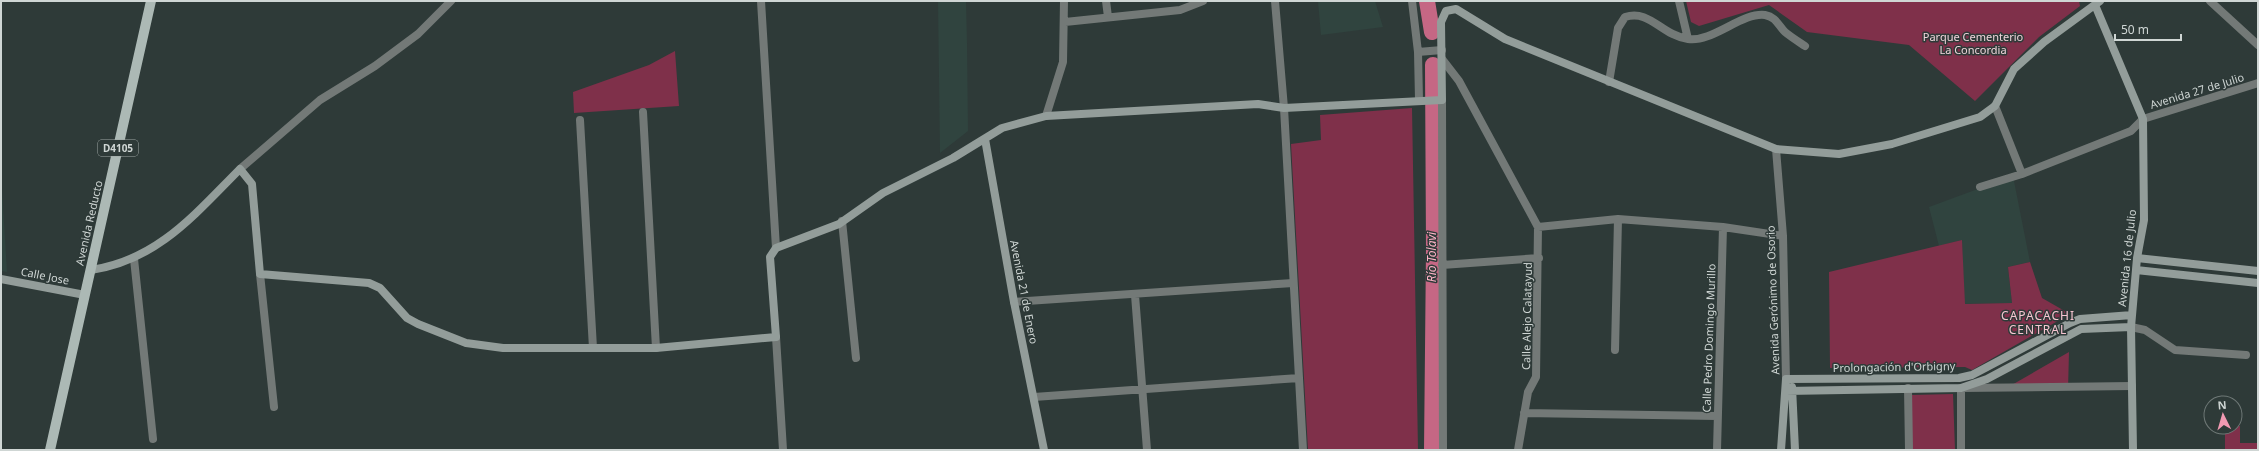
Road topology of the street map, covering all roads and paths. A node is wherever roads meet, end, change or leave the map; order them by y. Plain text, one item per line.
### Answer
1 (151, 1) edge
2 (451, 1) edge
3 (761, 1) edge
4 (1064, 1) edge
5 (1106, 1) edge
6 (1202, 1) edge
7 (1275, 1) edge
8 (1412, 1) edge
9 (1679, 1) edge
10 (2210, 1) edge
11 (2098, 3) edge
12 (1108, 17) junction
13 (1065, 22) junction
14 (1688, 39) junction
15 (2258, 45) edge
16 (1805, 46) dead end
17 (1418, 52) junction
18 (1442, 55) junction
19 (1609, 82) junction
20 (2258, 83) edge
21 (1420, 100) junction
22 (1442, 100) junction
23 (1994, 106) junction
24 (1284, 108) junction
25 (643, 112) dead end
26 (1046, 116) junction
27 (2143, 119) junction
28 (580, 120) dead end
29 (985, 138) junction
30 (1776, 149) junction
31 (240, 169) junction
32 (2022, 174) junction
33 (1980, 187) dead end
34 (1618, 219) junction
35 (842, 221) junction
36 (1538, 227) junction
37 (1723, 227) junction
38 (1782, 236) junction
39 (776, 248) junction
40 (1539, 258) junction
41 (2137, 258) junction
42 (134, 259) junction
43 (1442, 265) junction
44 (91, 270) junction
45 (2136, 270) junction
46 (2258, 271) edge
47 (260, 274) junction
48 (1, 279) edge
49 (1293, 283) junction
50 (2258, 283) edge
51 (85, 295) junction
52 (1135, 295) junction
53 (1014, 302) junction
54 (2132, 315) junction
55 (2131, 327) junction
56 (776, 338) junction
57 (593, 348) junction
58 (656, 348) junction
59 (1615, 350) dead end
60 (2246, 355) dead end
61 (856, 358) dead end
62 (1299, 378) junction
63 (1789, 379) junction
64 (2132, 386) junction
65 (1908, 388) junction
66 (1961, 388) junction
67 (1142, 389) junction
68 (1789, 391) junction
69 (1034, 397) junction
70 (274, 407) dead end
71 (1524, 413) junction
72 (1717, 416) junction
73 (153, 438) dead end
74 (50, 450) edge
75 (783, 450) edge
76 (1044, 450) edge
77 (1147, 450) edge
78 (1303, 450) edge
79 (1443, 450) edge
80 (1518, 450) edge
81 (1717, 450) edge
82 (1780, 450) edge
83 (1795, 450) edge
84 (1908, 450) edge
85 (1961, 450) edge
86 (2133, 450) edge

1 - 44 main road, Avenida Reducto / D4105
2 - 31 street
3 - 39 street
4 - 13 street
5 - 12 street
6 - 12 street
7 - 24 street
8 - 17 street
9 - 14 street
10 - 15 street
11 - 23 main road
11 - 27 main road, Avenida 16 de Julio
12 - 13 street
13 - 26 street
14 - 16 street
14 - 19 street
17 - 18 street
17 - 21 street
18 - 19 main road
18 - 22 main road
18 - 36 street
19 - 30 main road
20 - 27 street, Avenida 27 de Julio
21 - 22 main road
21 - 24 main road
22 - 43 street
23 - 30 main road
23 - 32 street
24 - 26 main road
24 - 49 street
25 - 58 street
26 - 29 main road
27 - 32 street
27 - 41 main road, Avenida 16 de Julio
28 - 57 street
29 - 35 main road
29 - 53 main road, Avenida 21 de Enero
30 - 38 street, Avenida Gerónimo de Osorio
31 - 42 main road
31 - 47 main road
32 - 33 street
34 - 36 street
34 - 37 street
34 - 59 street
35 - 39 main road
35 - 61 street
36 - 40 street, Calle Alejo Calatayud
37 - 38 street
37 - 72 street, Calle Pedro Domingo Murillo
38 - 63 street, Avenida Gerónimo de Osorio
39 - 56 main road
40 - 43 street
40 - 71 street, Calle Alejo Calatayud
41 - 45 main road, Avenida 16 de Julio
41 - 46 main road
42 - 44 main road
42 - 73 street
43 - 79 street
44 - 51 main road, Avenida Reducto / D4105
45 - 50 main road
45 - 54 main road, Avenida 16 de Julio
47 - 57 main road
47 - 70 street
48 - 51 main road, Calle Jose
49 - 52 street
49 - 62 street
51 - 74 main road, Avenida Reducto / D4105
52 - 53 street
52 - 67 street
53 - 69 main road, Avenida 21 de Enero
54 - 55 main road, Avenida 16 de Julio
54 - 63 main road, Prolongación d'Orbigny
55 - 60 street
55 - 64 main road, Avenida 16 de Julio
55 - 66 main road, Prolongación d'Orbigny
56 - 58 main road
56 - 75 street
57 - 58 main road
62 - 67 street
62 - 78 street
63 - 68 main road, Avenida Gerónimo de Osorio
64 - 66 street
64 - 86 main road, Avenida 16 de Julio
65 - 66 main road, Prolongación d'Orbigny
65 - 68 main road, Prolongación d'Orbigny
65 - 84 street
66 - 85 street
67 - 69 street
67 - 77 street
68 - 82 main road, Avenida Gerónimo de Osorio
68 - 83 main road, Avenida Gerónimo de Osorio
69 - 76 main road, Avenida 21 de Enero
71 - 72 street
71 - 80 street, Calle Alejo Calatayud
72 - 81 street, Calle Pedro Domingo Murillo

